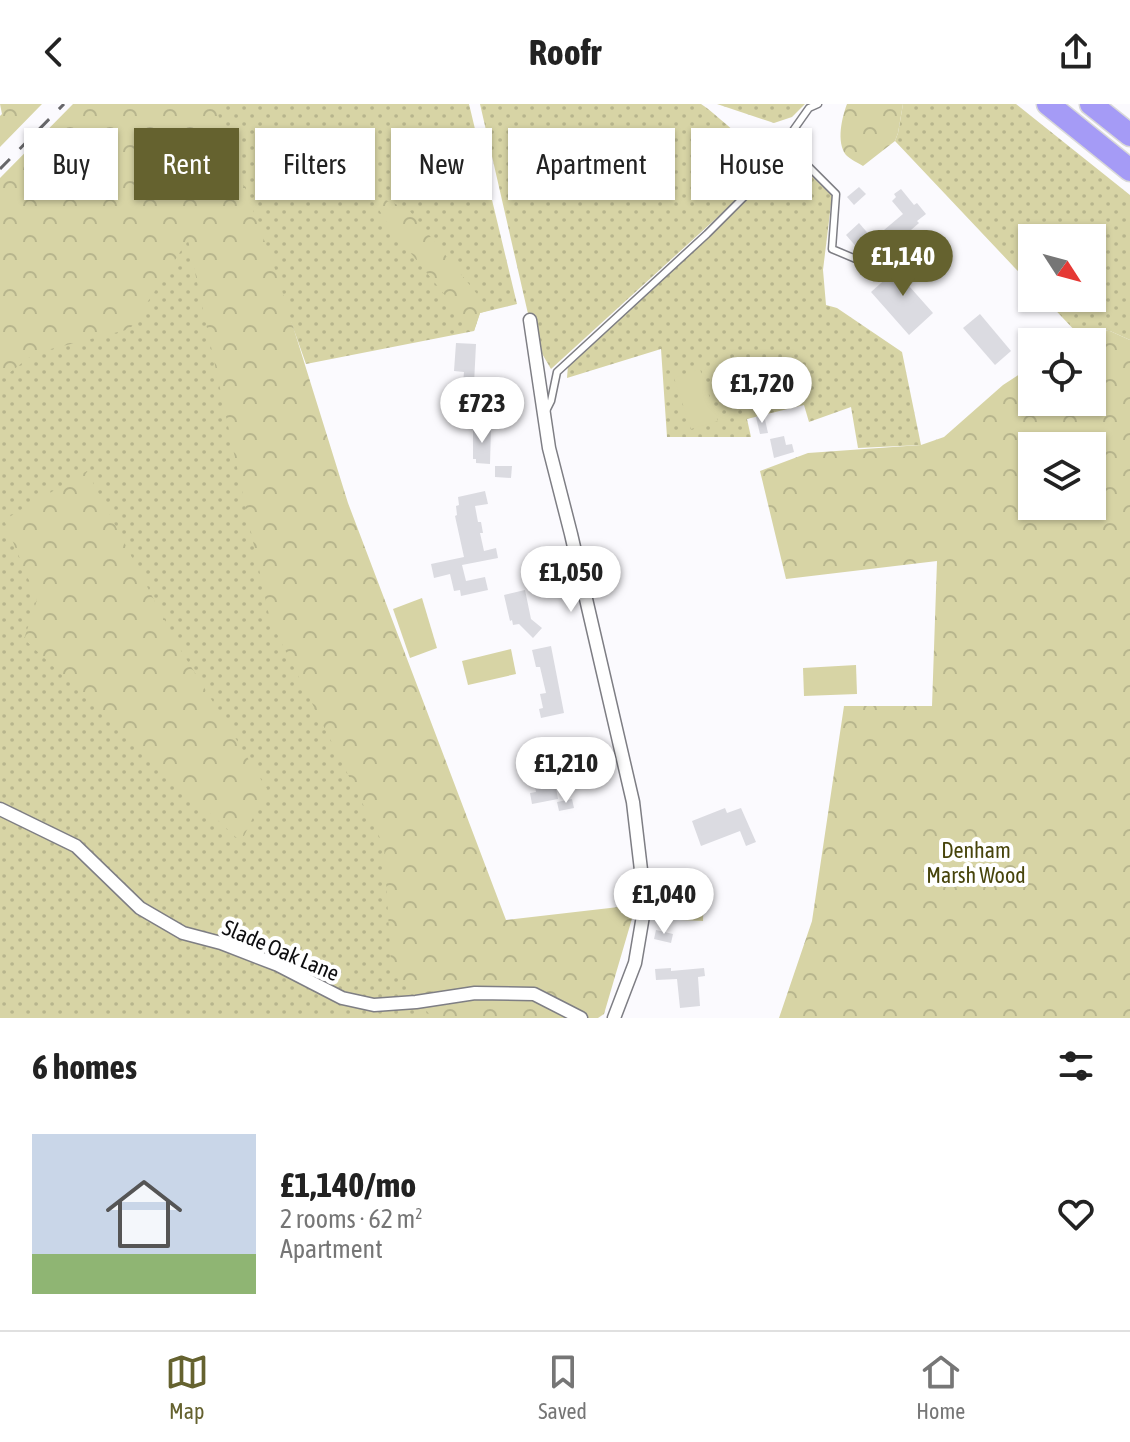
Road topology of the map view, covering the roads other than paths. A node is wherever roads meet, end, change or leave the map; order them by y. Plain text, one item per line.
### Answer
1 (818, 104) edge
2 (1048, 104) edge
3 (1091, 104) edge
4 (794, 128) edge
5 (1130, 135) edge
6 (812, 170) edge
7 (1130, 170) edge
8 (741, 200) edge
9 (905, 252) dead end
10 (530, 320) dead end
11 (543, 417) junction
12 (0, 809) edge
13 (581, 1018) edge
14 (614, 1018) edge

1 - 4 lane
2 - 7 highway
3 - 5 highway
6 - 9 lane
8 - 11 lane
10 - 11 street
11 - 14 street
12 - 13 street, Slade Oak Lane

